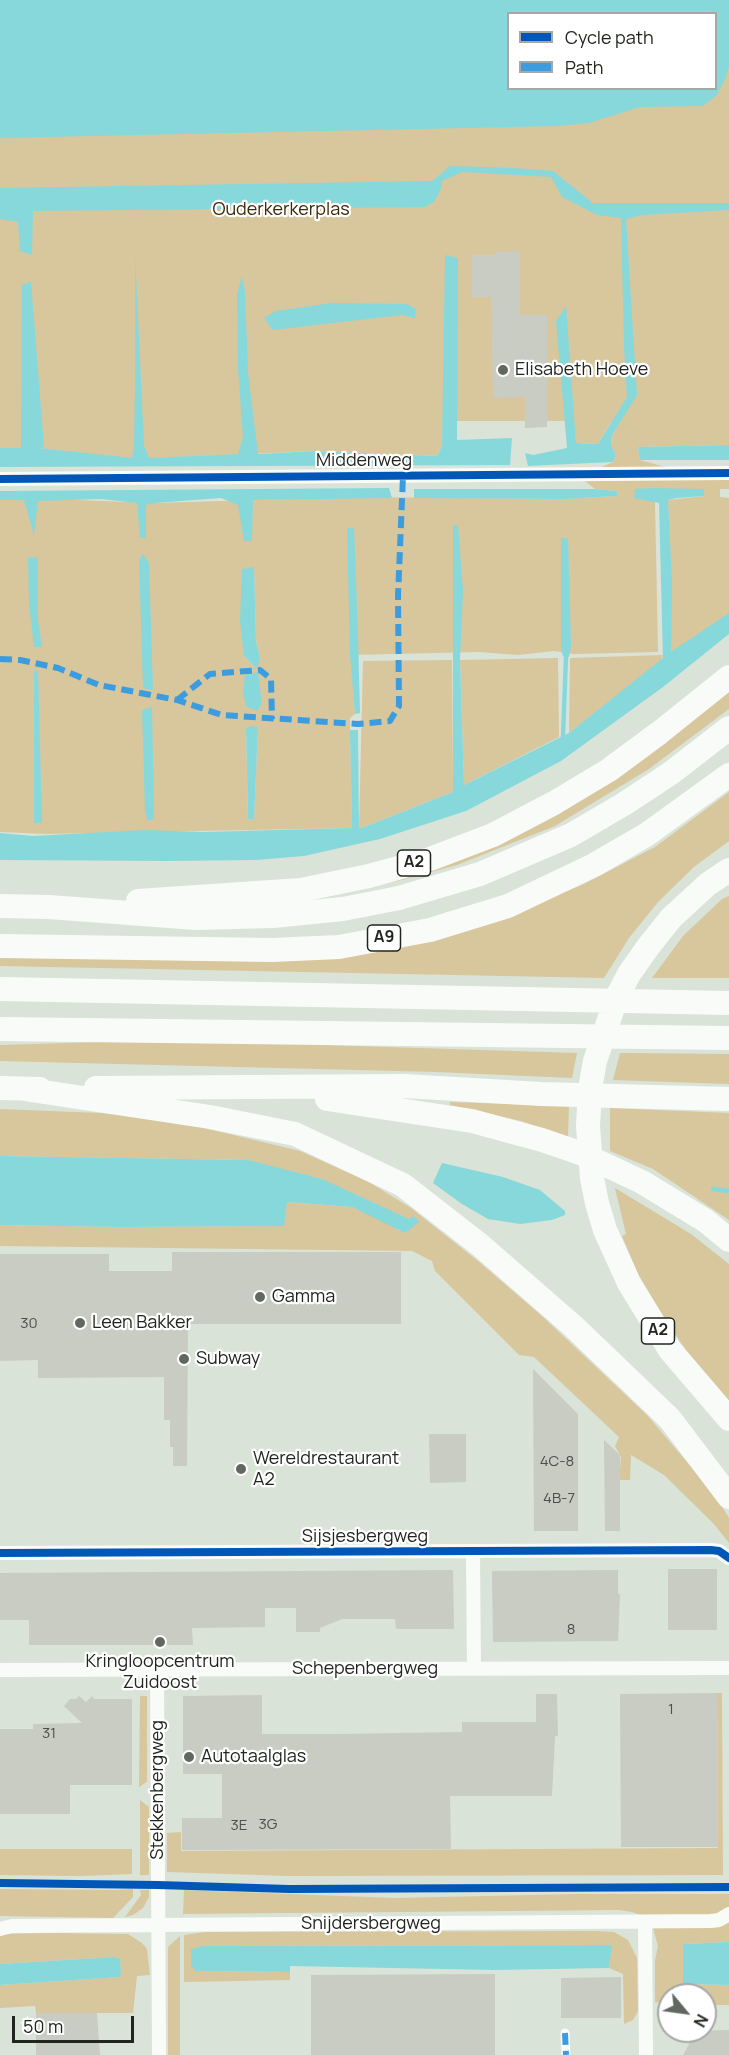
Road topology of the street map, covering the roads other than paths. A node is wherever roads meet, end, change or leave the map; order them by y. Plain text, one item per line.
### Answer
1 (729, 474) edge
2 (0, 479) edge
3 (729, 677) edge
4 (729, 728) edge
5 (729, 775) edge
6 (729, 870) edge
7 (0, 906) edge
8 (49, 907) junction
9 (0, 946) edge
10 (0, 989) edge
11 (729, 1004) edge
12 (0, 1029) edge
13 (729, 1038) edge
14 (256, 1088) junction
15 (12, 1089) edge
16 (729, 1099) edge
17 (729, 1240) edge
18 (729, 1419) edge
19 (729, 1497) edge
20 (473, 1551) junction
21 (0, 1553) edge
22 (729, 1557) edge
23 (729, 1668) edge
24 (474, 1669) junction
25 (0, 1670) edge
26 (157, 1670) junction
27 (729, 1914) edge
28 (645, 1922) junction
29 (158, 1925) junction
30 (4, 1926) edge
31 (565, 2033) dead end
32 (159, 2055) edge
33 (566, 2055) edge
34 (646, 2055) edge

1 - 2 street, Middenweg
3 - 8 highway, A2
4 - 8 highway, A9
5 - 9 highway, A9
6 - 18 highway, A2
7 - 8 highway, A9
10 - 11 highway
12 - 13 highway
14 - 15 highway
14 - 16 highway
14 - 17 highway
15 - 19 highway
20 - 21 street, Sijsjesbergweg
20 - 22 street, Sijsjesbergweg
20 - 24 street
23 - 24 street, Schepenbergweg
24 - 26 street, Schepenbergweg
25 - 26 street, Schepenbergweg
26 - 29 street, Stekkenbergweg
27 - 28 street, Snijdersbergweg
28 - 29 street, Snijdersbergweg
28 - 34 street
29 - 30 street, Snijdersbergweg
29 - 32 street, Stekkenbergweg
31 - 33 street

